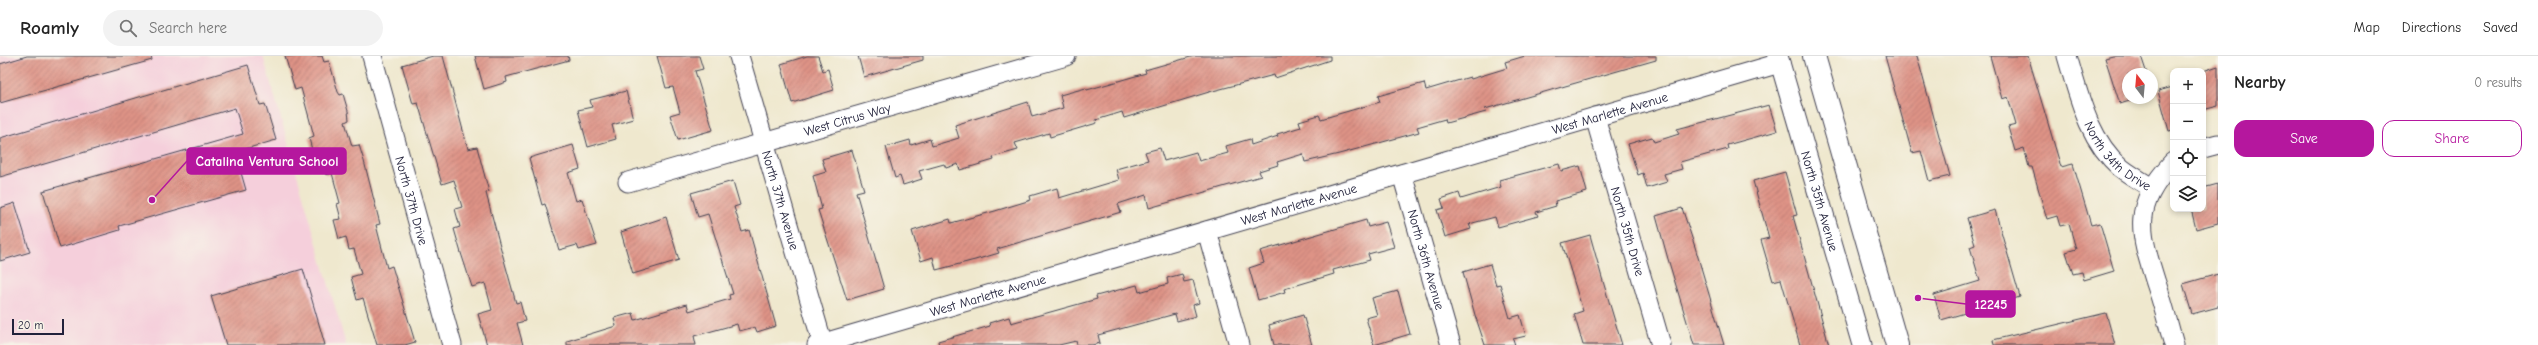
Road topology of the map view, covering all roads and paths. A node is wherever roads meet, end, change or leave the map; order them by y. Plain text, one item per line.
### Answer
1 (372, 56) edge
2 (739, 56) edge
3 (1066, 56) edge
4 (1814, 56) edge
5 (2067, 56) edge
6 (1780, 60) edge
7 (1595, 117) junction
8 (765, 143) junction
9 (2218, 144) edge
10 (2206, 147) edge
11 (2170, 166) edge
12 (1402, 174) junction
13 (628, 182) dead end
14 (2152, 188) junction
15 (1207, 231) junction
16 (821, 344) edge
17 (452, 345) edge
18 (1239, 345) edge
19 (1452, 345) edge
20 (1661, 345) edge
21 (1862, 345) edge
22 (1897, 345) edge
23 (2174, 345) edge

1 - 17 street, North 37th Drive
2 - 8 street, North 37th Avenue
3 - 8 street, West Citrus Way
4 - 22 main road
5 - 14 street, North 34th Drive
6 - 7 street, West Marlette Avenue
6 - 21 street, North 35th Avenue
7 - 12 street, West Marlette Avenue
7 - 20 street, North 35th Drive
8 - 13 street, West Citrus Way
8 - 16 street, North 37th Avenue
9 - 10 street
11 - 14 street
12 - 15 street, West Marlette Avenue
12 - 19 street, North 36th Avenue
14 - 23 street, North 34th Drive
15 - 16 street, West Marlette Avenue
15 - 18 street

